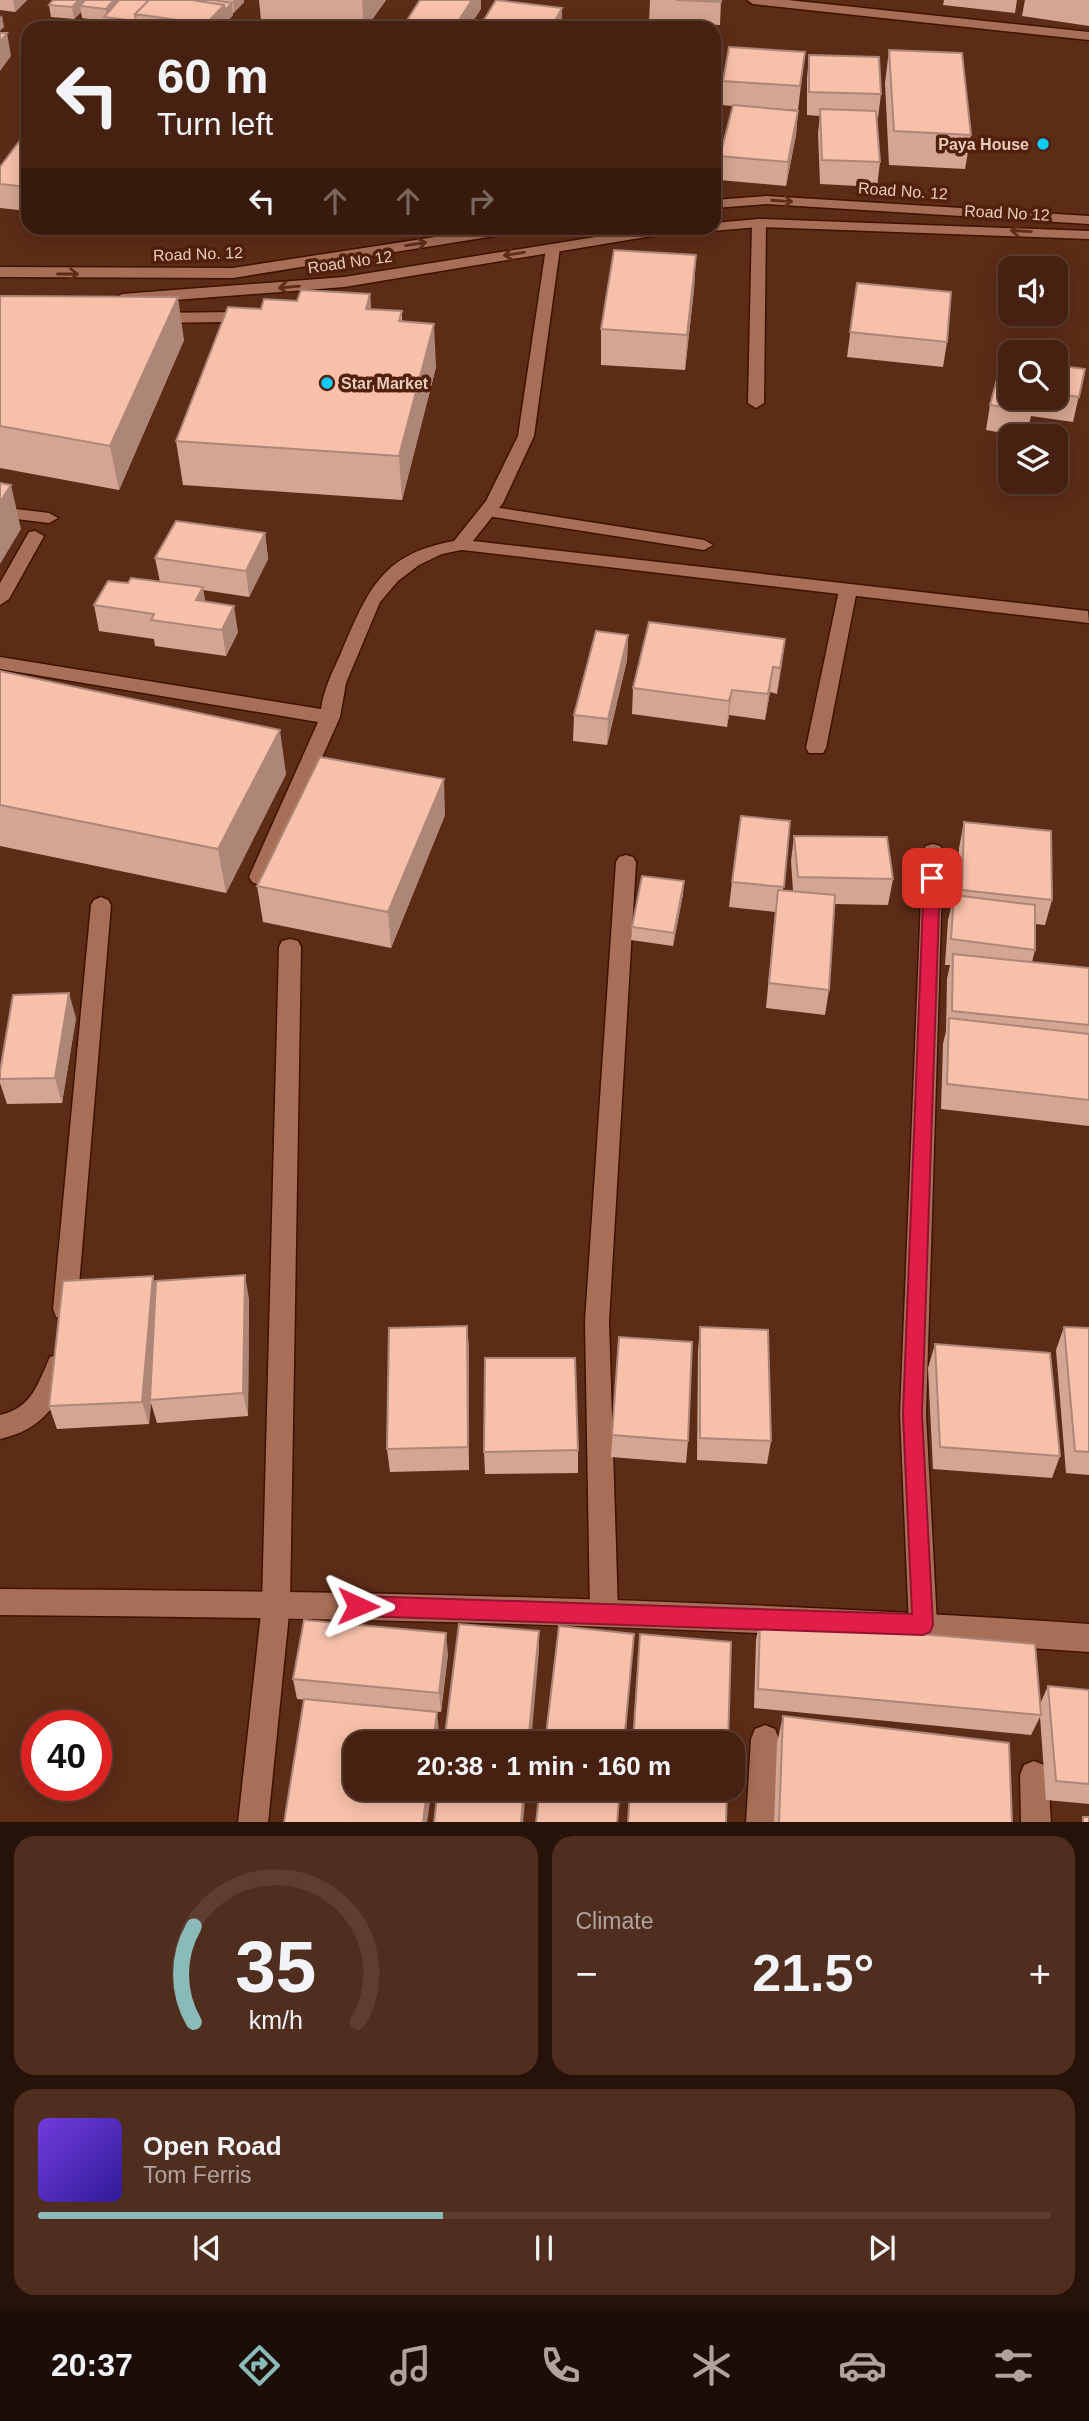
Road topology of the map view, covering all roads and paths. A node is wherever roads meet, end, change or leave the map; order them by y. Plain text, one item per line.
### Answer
1 (753, 0) edge
2 (892, 0) edge
3 (889, 15) junction
4 (1089, 36) edge
5 (721, 203) edge
6 (1089, 220) edge
7 (759, 223) junction
8 (721, 226) edge
9 (1089, 234) edge
10 (474, 235) edge
11 (633, 235) edge
12 (552, 248) junction
13 (0, 272) edge
14 (112, 299) edge
15 (135, 318) edge
16 (225, 343) edge
17 (756, 403) dead end
18 (487, 511) junction
19 (0, 512) edge
20 (49, 518) dead end
21 (35, 536) dead end
22 (460, 545) junction
23 (704, 545) dead end
24 (848, 590) junction
25 (0, 599) edge
26 (1088, 617) edge
27 (0, 663) edge
28 (330, 717) junction
29 (816, 748) dead end
30 (933, 851) dead end
31 (626, 862) dead end
32 (259, 877) edge
33 (101, 905) dead end
34 (290, 947) dead end
35 (0, 1427) edge
36 (0, 1602) edge
37 (276, 1604) junction
38 (604, 1612) junction
39 (923, 1625) junction
40 (1089, 1638) edge
41 (765, 1739) dead end
42 (1034, 1775) dead end
43 (253, 1822) edge
44 (761, 1822) edge
45 (1036, 1822) edge

1 - 3 street
2 - 3 street
3 - 4 street
5 -> 6 street, Road No. 12
7 - 8 street, Road No 12
9 -> 7 street, Road No 12
7 - 17 street
13 -> 10 street, Road No. 12
11 - 12 street, Road No 12
12 -> 14 street, Road No 12
12 - 18 street
15 - 16 street
18 - 22 street
18 - 23 street
19 - 20 street
21 - 25 street
22 - 24 street
22 - 28 street
24 - 26 street
24 - 29 street
27 - 28 street
28 - 32 street
30 - 39 street
31 - 38 street
33 - 35 street
34 - 37 street
36 - 37 street
37 - 38 street
37 - 43 street
38 - 39 street
39 - 40 street
41 - 44 street
42 - 45 street

